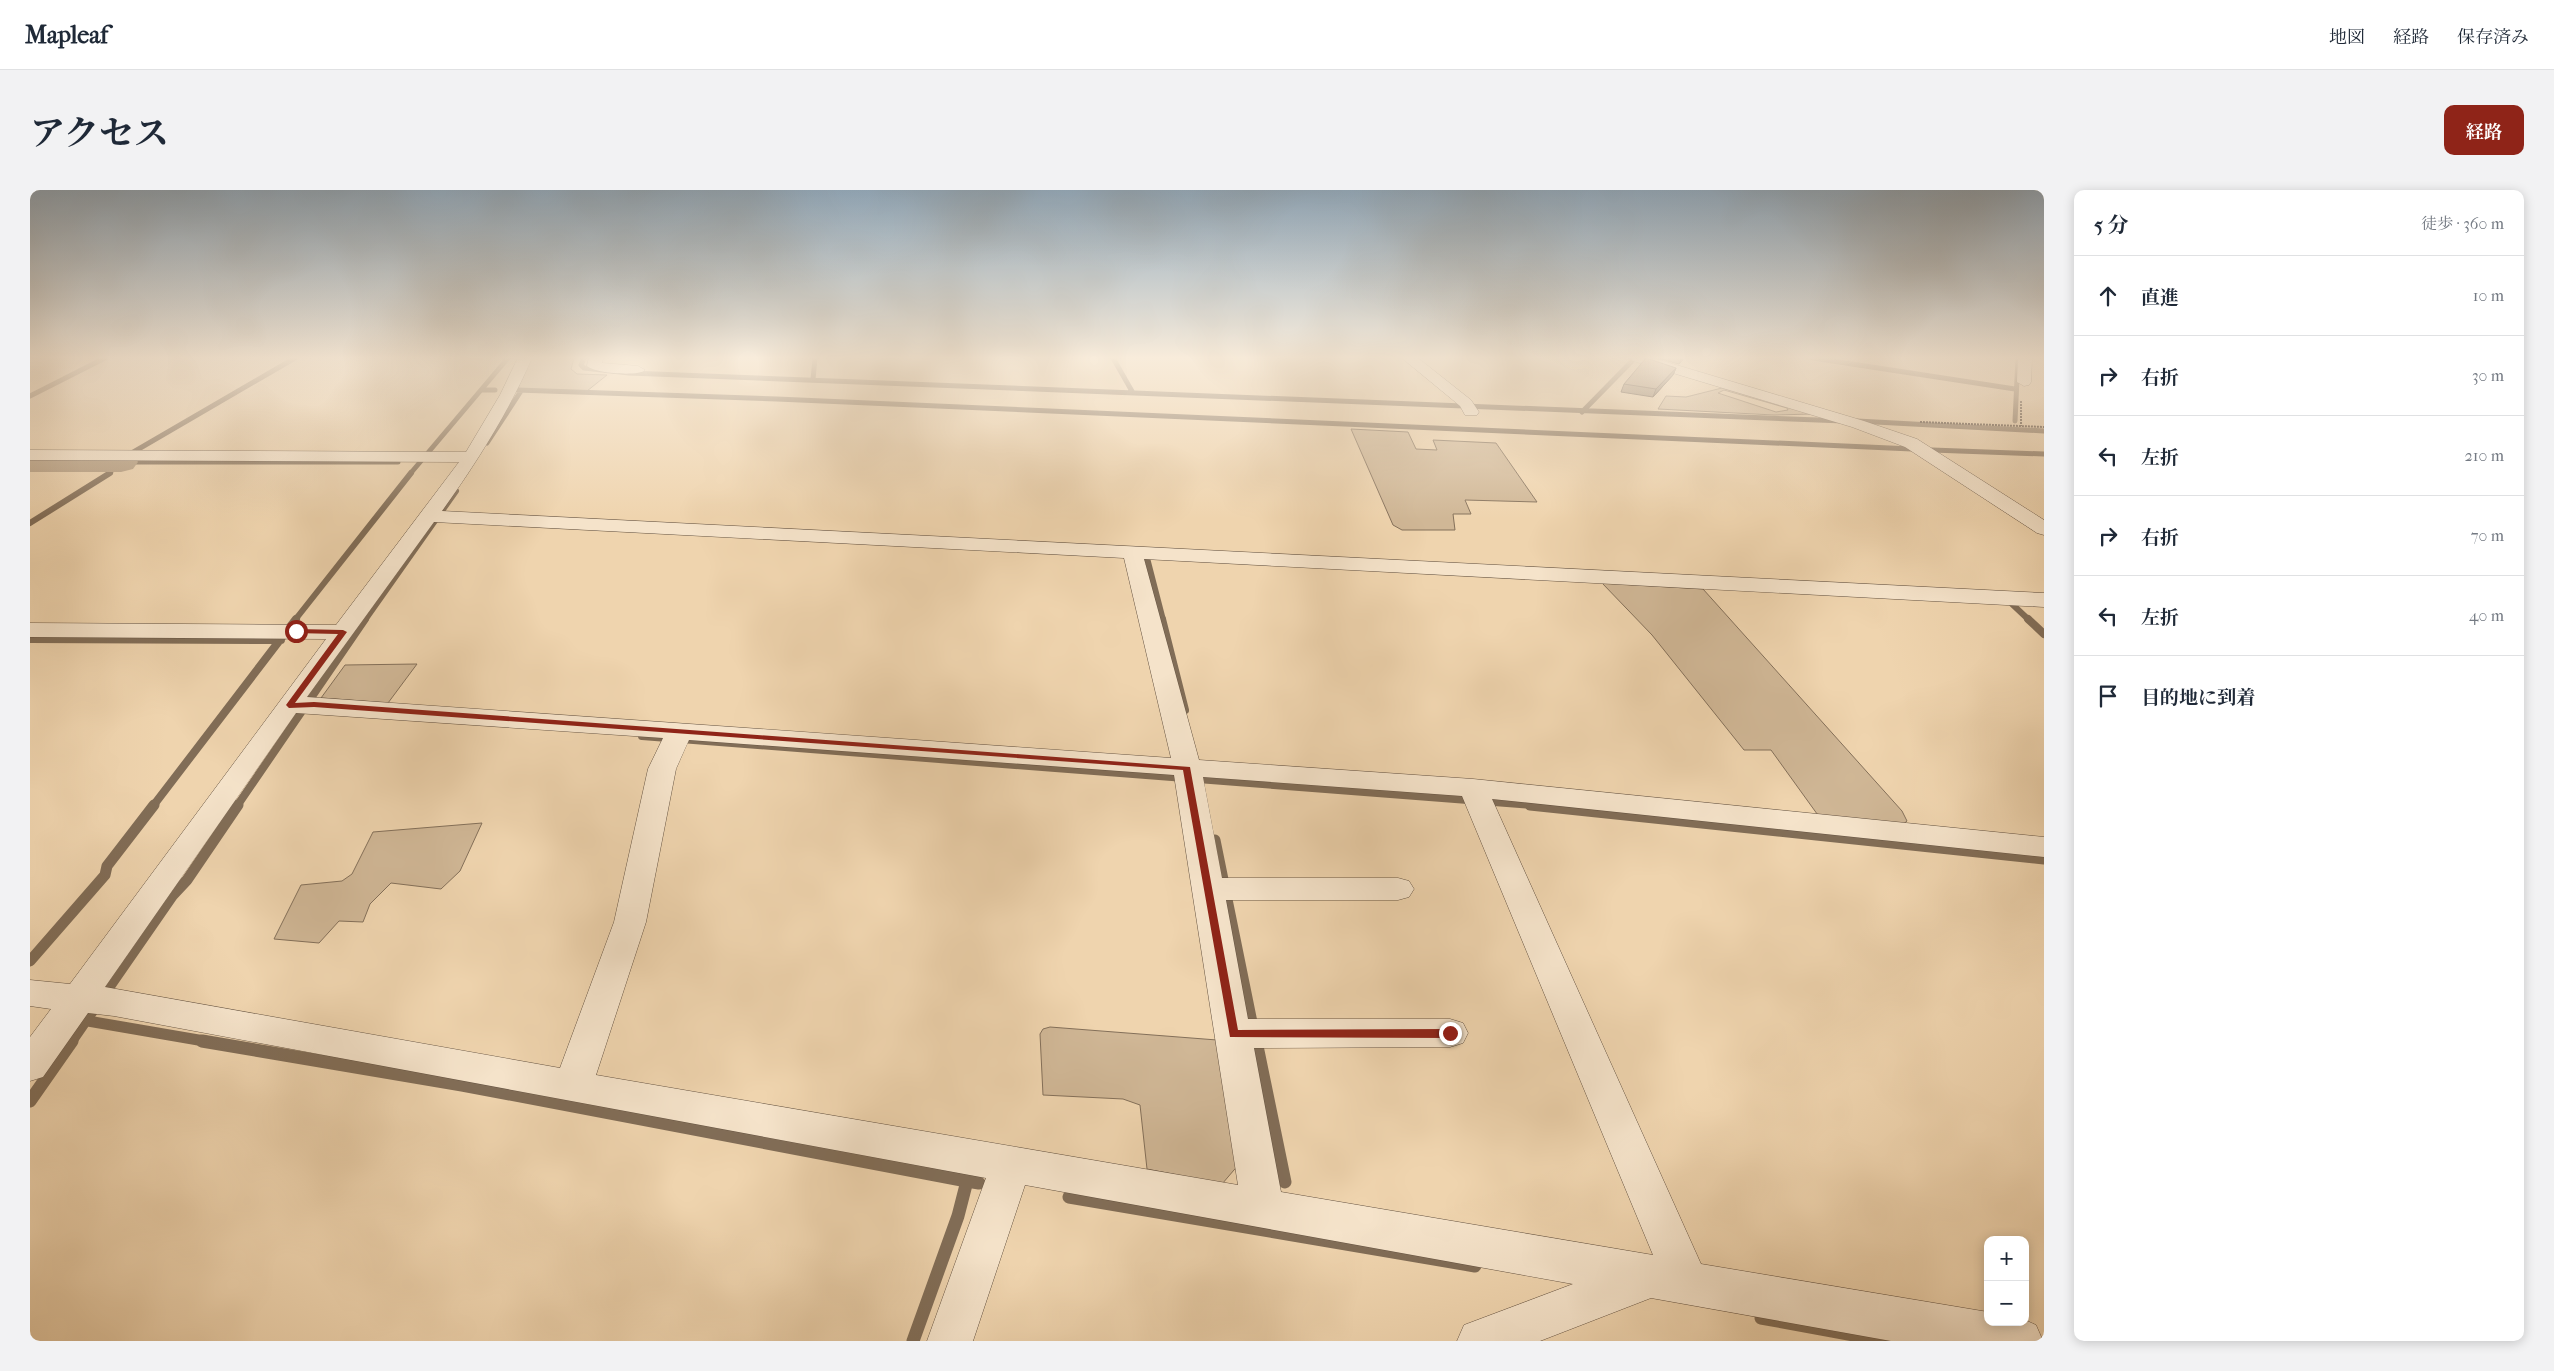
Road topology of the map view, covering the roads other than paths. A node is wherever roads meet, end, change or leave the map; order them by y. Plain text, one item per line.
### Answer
1 (498, 412) edge
2 (1815, 412) edge
3 (30, 455) edge
4 (472, 457) junction
5 (434, 516) junction
6 (2044, 529) edge
7 (1133, 555) junction
8 (2044, 600) edge
9 (30, 630) edge
10 (343, 632) junction
11 (300, 705) junction
12 (680, 732) junction
13 (1193, 772) junction
14 (1477, 796) junction
15 (2044, 847) edge
16 (1208, 889) junction
17 (1398, 890) dead end
18 (30, 993) edge
19 (94, 999) junction
20 (1450, 1033) dead end
21 (1234, 1034) junction
22 (30, 1066) edge
23 (573, 1086) junction
24 (1012, 1164) junction
25 (1263, 1208) junction
26 (1670, 1278) junction
27 (1998, 1339) edge
28 (950, 1341) edge
29 (1480, 1341) edge

1 - 4 street
2 - 6 street
3 - 4 street
4 - 5 street
5 - 7 street
5 - 10 street
7 - 8 street
7 - 13 street
9 - 10 street
10 - 11 street
11 - 12 street
11 - 19 street
12 - 13 street
12 - 23 street
13 - 14 street
13 - 16 street
14 - 15 street
14 - 26 street
16 - 17 street
16 - 21 street
18 - 19 street
19 - 22 street
19 - 23 street
20 - 21 street
21 - 25 street
23 - 24 street
24 - 25 street
24 - 28 street
25 - 26 street
26 - 27 street
26 - 29 street

